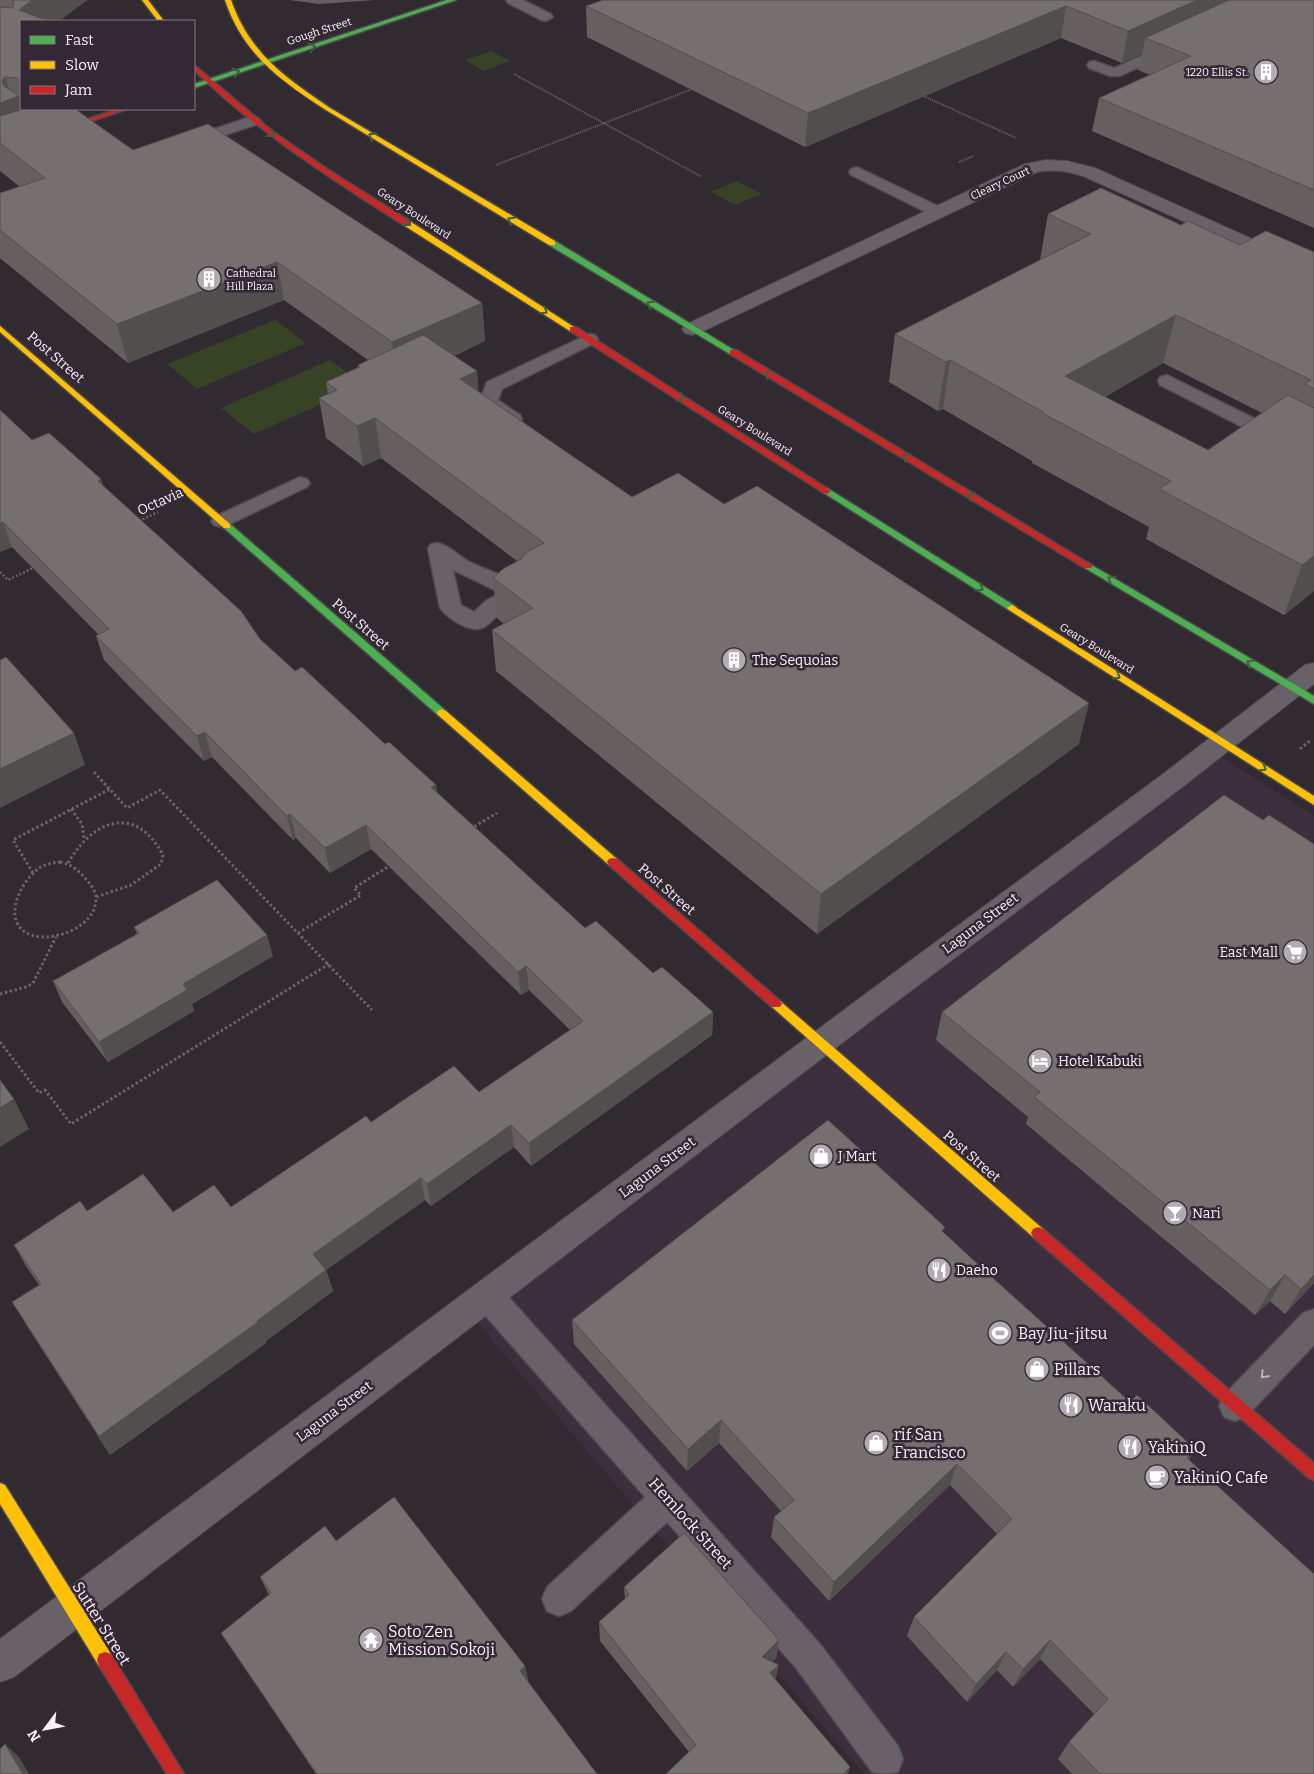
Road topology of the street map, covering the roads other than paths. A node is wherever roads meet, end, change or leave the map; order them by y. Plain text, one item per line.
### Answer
1 (145, 0) edge
2 (228, 0) edge
3 (453, 0) edge
4 (513, 0) edge
5 (546, 17) dead end
6 (160, 20) edge
7 (1182, 42) edge
8 (266, 62) junction
9 (1094, 65) dead end
10 (195, 68) edge
11 (207, 81) junction
12 (195, 86) edge
13 (120, 110) edge
14 (253, 121) junction
15 (176, 146) edge
16 (0, 150) edge
17 (857, 172) dead end
18 (938, 212) junction
19 (1314, 274) edge
20 (0, 328) edge
21 (692, 329) junction
22 (589, 339) junction
23 (1167, 381) dead end
24 (530, 429) edge
25 (1314, 456) edge
26 (300, 483) dead end
27 (221, 521) junction
28 (1314, 671) edge
29 (1292, 688) junction
30 (1314, 701) edge
31 (1222, 742) junction
32 (1314, 801) edge
33 (820, 1044) junction
34 (488, 1295) junction
35 (1314, 1323) edge
36 (1235, 1406) junction
37 (1314, 1474) edge
38 (0, 1490) edge
39 (668, 1498) junction
40 (559, 1599) dead end
41 (74, 1608) junction
42 (0, 1663) edge
43 (884, 1759) dead end
44 (176, 1774) edge

1 - 6 main road
2 - 8 main road
8 -> 3 main road, Gough Street
4 - 5 lane
7 - 9 lane
11 -> 8 main road, Gough Street
21 -> 8 main road
10 - 11 main road, Geary Boulevard
11 - 12 main road, Gough Street
11 - 14 main road, Geary Boulevard
13 - 16 main road
14 - 15 lane
14 -> 22 main road, Geary Boulevard
17 - 18 lane
18 - 19 street, Cleary Court
18 - 21 street, Cleary Court
20 - 27 main road, Post Street
29 -> 21 main road
22 - 24 lane
22 -> 31 main road, Geary Boulevard
23 - 25 lane
26 - 27 lane
27 - 33 main road, Post Street
28 - 29 street, Laguna Street
29 - 30 main road
29 - 31 street, Laguna Street
31 -> 32 main road, Geary Boulevard
31 - 33 street, Laguna Street
33 - 34 street, Laguna Street
33 - 36 main road, Post Street
34 - 39 lane, Hemlock Street
34 - 41 street, Laguna Street
35 -> 36 lane
36 - 37 main road, Post Street
38 - 41 main road, Sutter Street
39 - 40 lane
39 - 43 lane, Hemlock Street
41 - 42 street, Laguna Street
41 - 44 main road, Sutter Street

